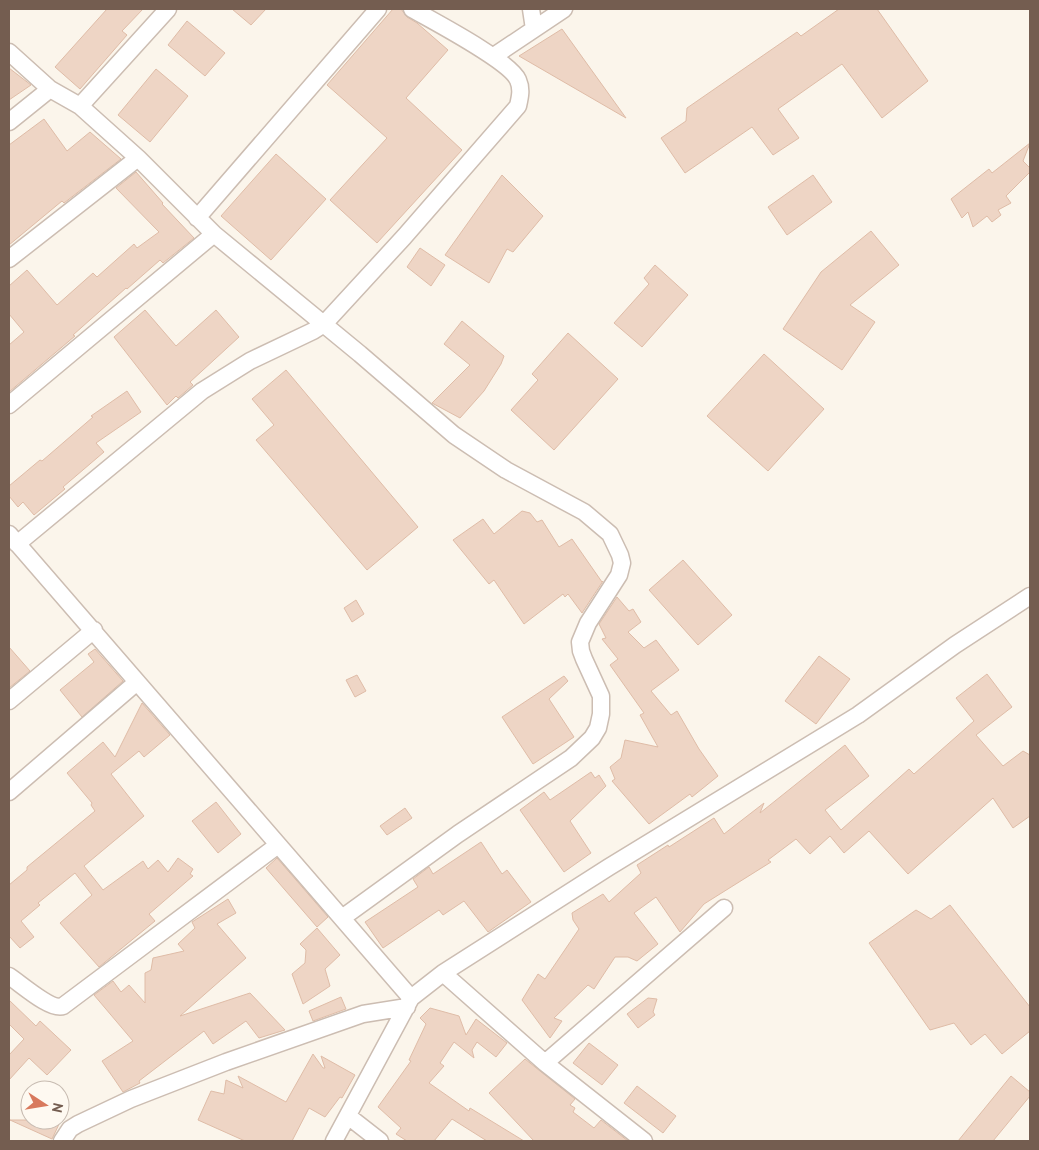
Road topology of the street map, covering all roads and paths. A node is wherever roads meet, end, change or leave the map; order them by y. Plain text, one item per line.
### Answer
1 (168, 9) edge
2 (378, 9) edge
3 (412, 9) edge
4 (531, 9) edge
5 (564, 9) edge
6 (534, 29) junction
7 (9, 52) edge
8 (494, 56) junction
9 (50, 89) junction
10 (80, 106) junction
11 (9, 122) edge
12 (138, 158) junction
13 (197, 218) junction
14 (214, 234) junction
15 (9, 259) edge
16 (324, 324) junction
17 (9, 405) edge
18 (13, 539) edge
19 (1030, 596) edge
20 (94, 630) junction
21 (137, 682) junction
22 (9, 701) edge
23 (9, 792) edge
24 (278, 845) junction
25 (724, 908) dead end
26 (342, 918) junction
27 (443, 973) junction
28 (9, 976) edge
29 (409, 1003) junction
30 (545, 1063) junction
31 (348, 1116) junction
32 (62, 1141) edge
33 (334, 1141) edge
34 (380, 1141) edge
35 (644, 1141) edge

1 - 10 street
2 - 13 street
3 - 8 street
4 - 6 street
5 - 6 street
6 - 8 street
7 - 9 street
8 - 16 street
9 - 10 street
9 - 11 street
10 - 12 street
12 - 13 street
12 - 15 street
13 - 14 street
14 - 16 street
14 - 17 street
16 - 18 street
16 - 26 street
18 - 20 street
19 - 27 street
20 - 21 street
20 - 22 street
21 - 23 street
21 - 24 street
24 - 26 street
24 - 28 street
25 - 30 street
26 - 29 street
27 - 29 street
27 - 30 street
29 - 31 street
29 - 32 street
30 - 35 street
31 - 33 street
31 - 34 street

